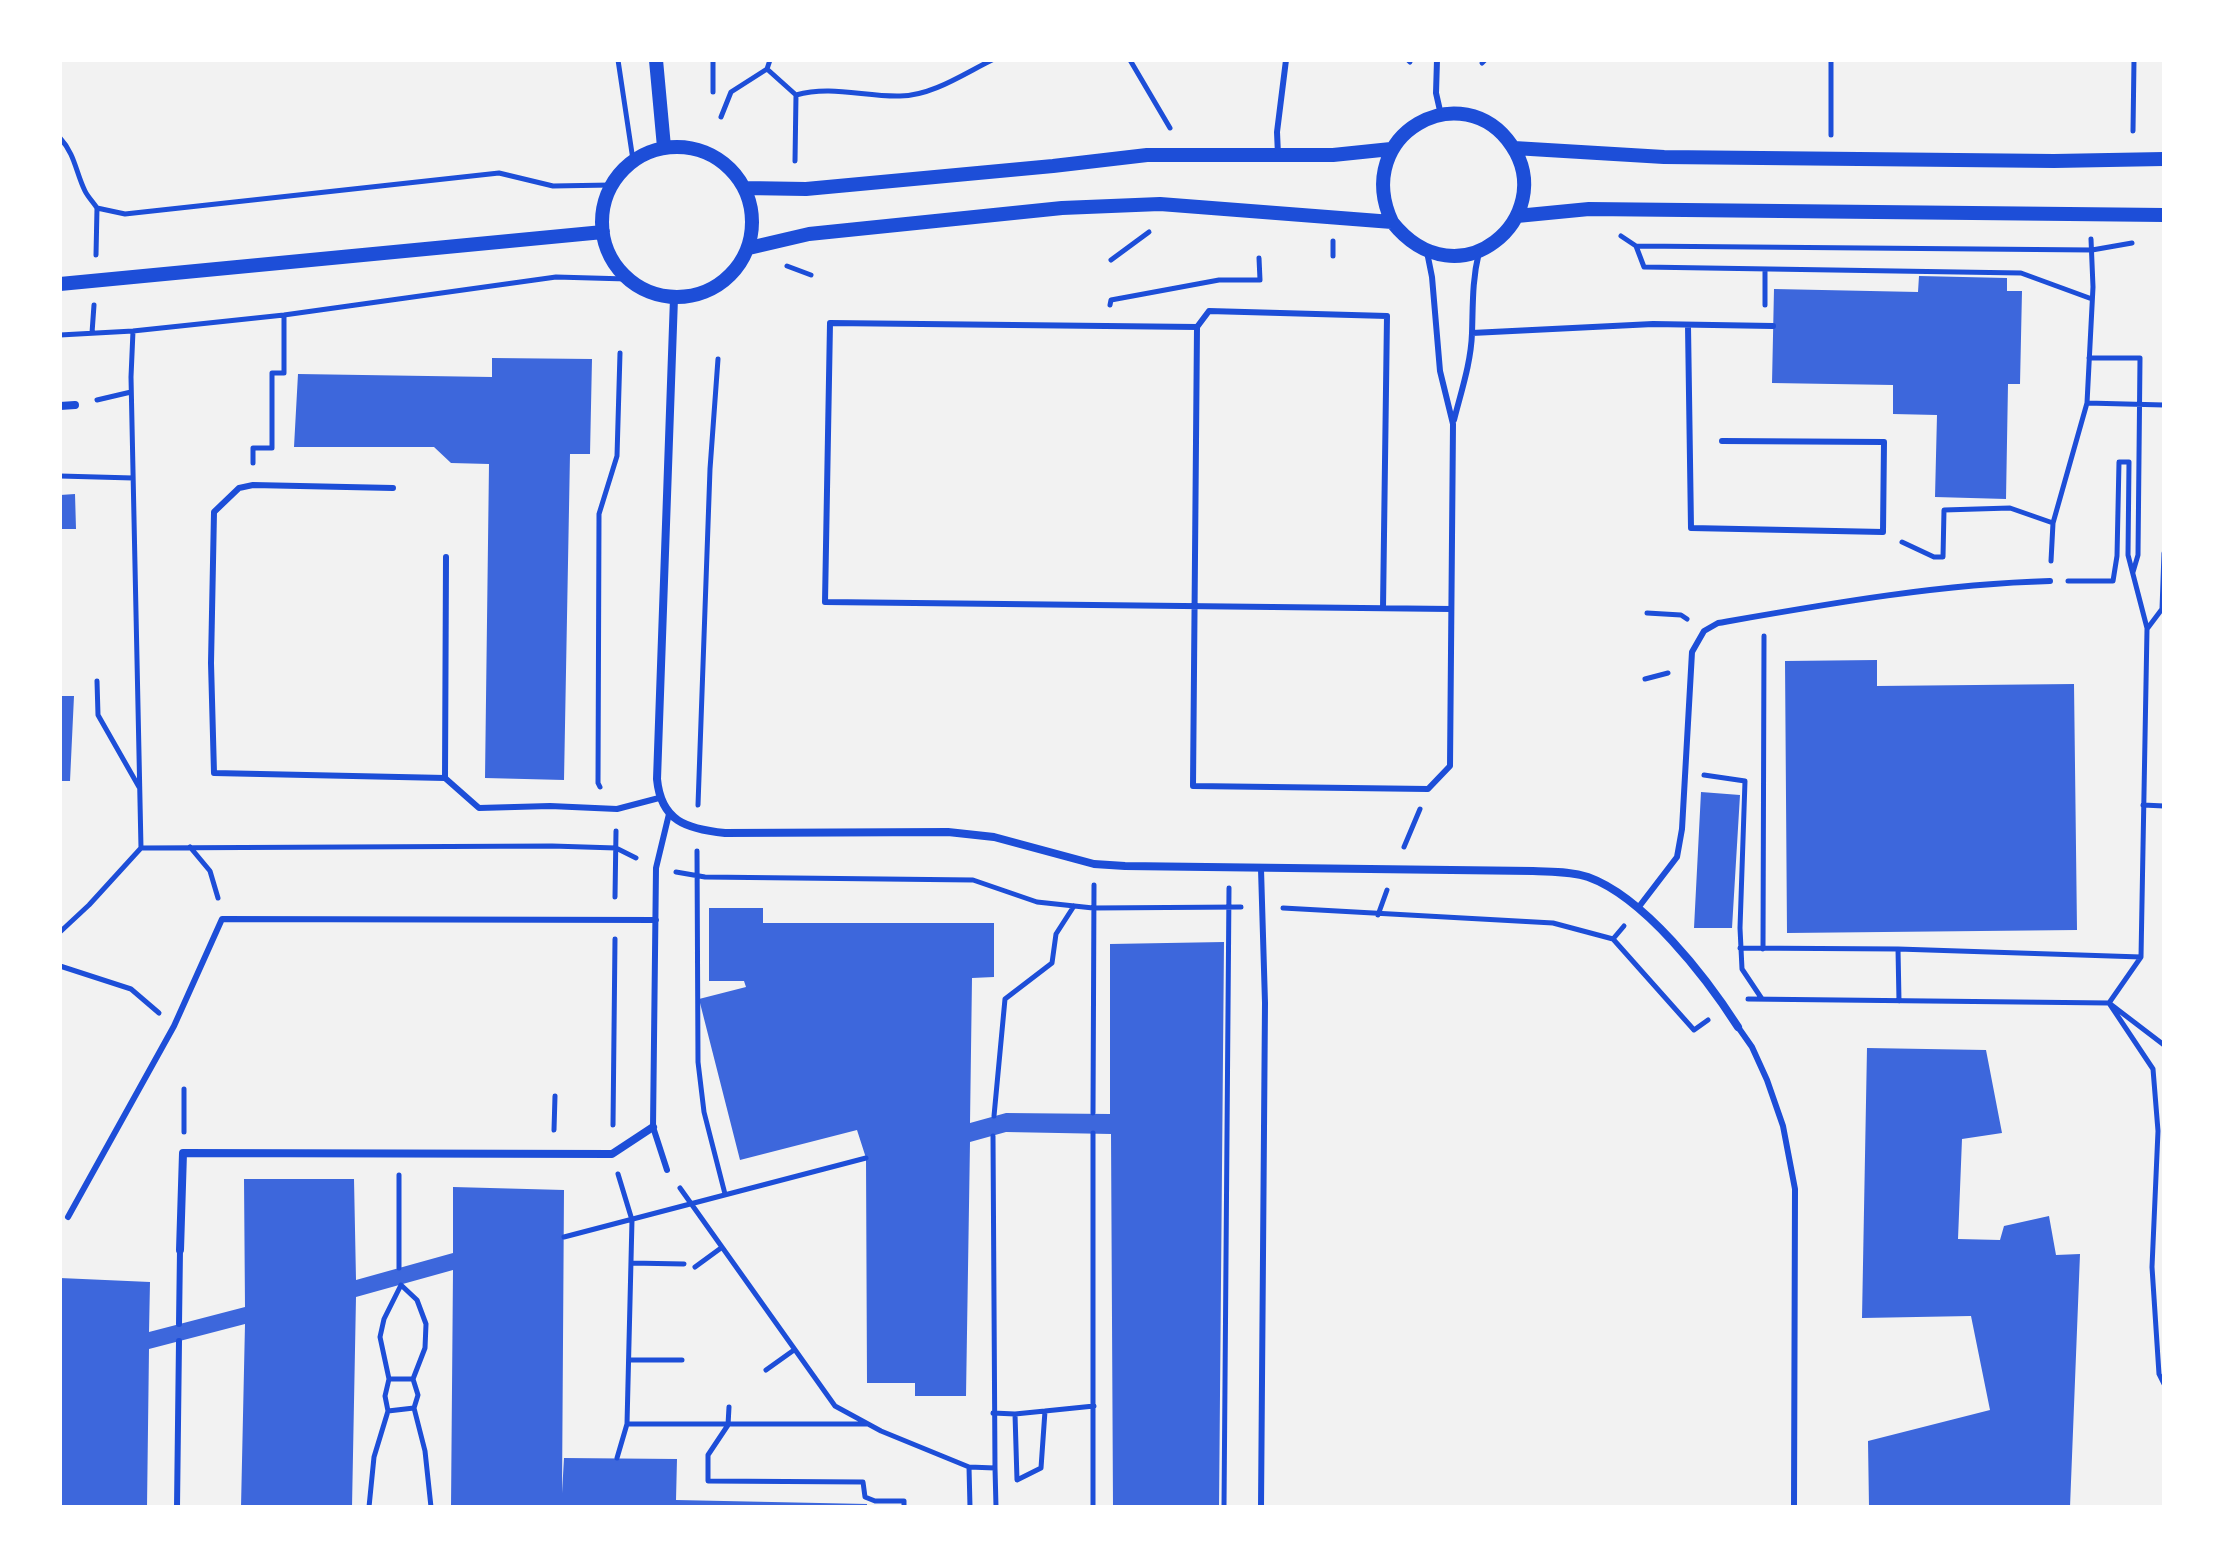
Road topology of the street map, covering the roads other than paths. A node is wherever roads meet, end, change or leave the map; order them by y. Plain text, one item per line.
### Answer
1 (656, 60) edge
2 (1286, 60) edge
3 (1437, 60) edge
4 (1441, 115) junction
5 (664, 147) junction
6 (1514, 148) junction
7 (1391, 149) junction
8 (1278, 155) junction
9 (2164, 159) edge
10 (745, 188) junction
11 (2164, 215) edge
12 (1517, 216) junction
13 (1392, 222) junction
14 (603, 232) junction
15 (749, 248) junction
16 (1427, 252) junction
17 (1479, 252) junction
18 (60, 284) edge
19 (674, 298) junction
20 (1688, 326) junction
21 (1773, 326) dead end
22 (1197, 327) junction
23 (1472, 333) junction
24 (75, 405) road end
25 (60, 406) edge
26 (1453, 424) junction
27 (1722, 441) dead end
28 (393, 488) dead end
29 (446, 557) dead end
30 (2050, 581) road end
31 (1194, 606) junction
32 (1383, 608) junction
33 (1451, 609) junction
34 (445, 778) junction
35 (659, 798) junction
36 (669, 814) junction
37 (1261, 869) junction
38 (1638, 908) junction
39 (656, 920) junction
40 (1738, 1027) joint
41 (653, 1127) junction
42 (667, 1170) road end
43 (68, 1217) dead end
44 (180, 1250) joint
45 (179, 1324) dead end
46 (179, 1341) dead end
47 (177, 1507) edge
48 (1261, 1507) edge
49 (1794, 1507) edge

1 - 5 street
2 - 8 lane
3 - 4 lane
4 - 6 street
4 - 7 street
5 - 10 street
5 - 14 street
6 - 9 street
6 - 12 street
7 - 8 street
7 - 13 street
8 - 10 street
10 - 15 street
11 - 12 street
12 - 17 street
13 - 15 street
13 - 16 street
14 - 18 street
14 - 19 street
15 - 19 street
16 - 17 street
16 - 26 lane
17 - 23 lane
19 - 35 street
20 - 21 lane
20 - 23 lane
20 - 27 lane
22 - 31 lane
22 - 31 lane
22 - 32 lane
23 - 26 lane
24 - 25 street
26 - 33 lane
28 - 34 lane
29 - 34 lane
30 - 38 lane
31 - 32 lane
31 - 33 lane
32 - 33 lane
34 - 35 lane
35 - 36 street
36 - 37 street
36 - 39 lane
37 - 38 street
37 - 48 lane
38 - 40 street
39 - 41 lane
39 - 43 lane
40 - 49 lane
41 - 42 lane
41 - 44 street
44 - 45 lane
46 - 47 lane

